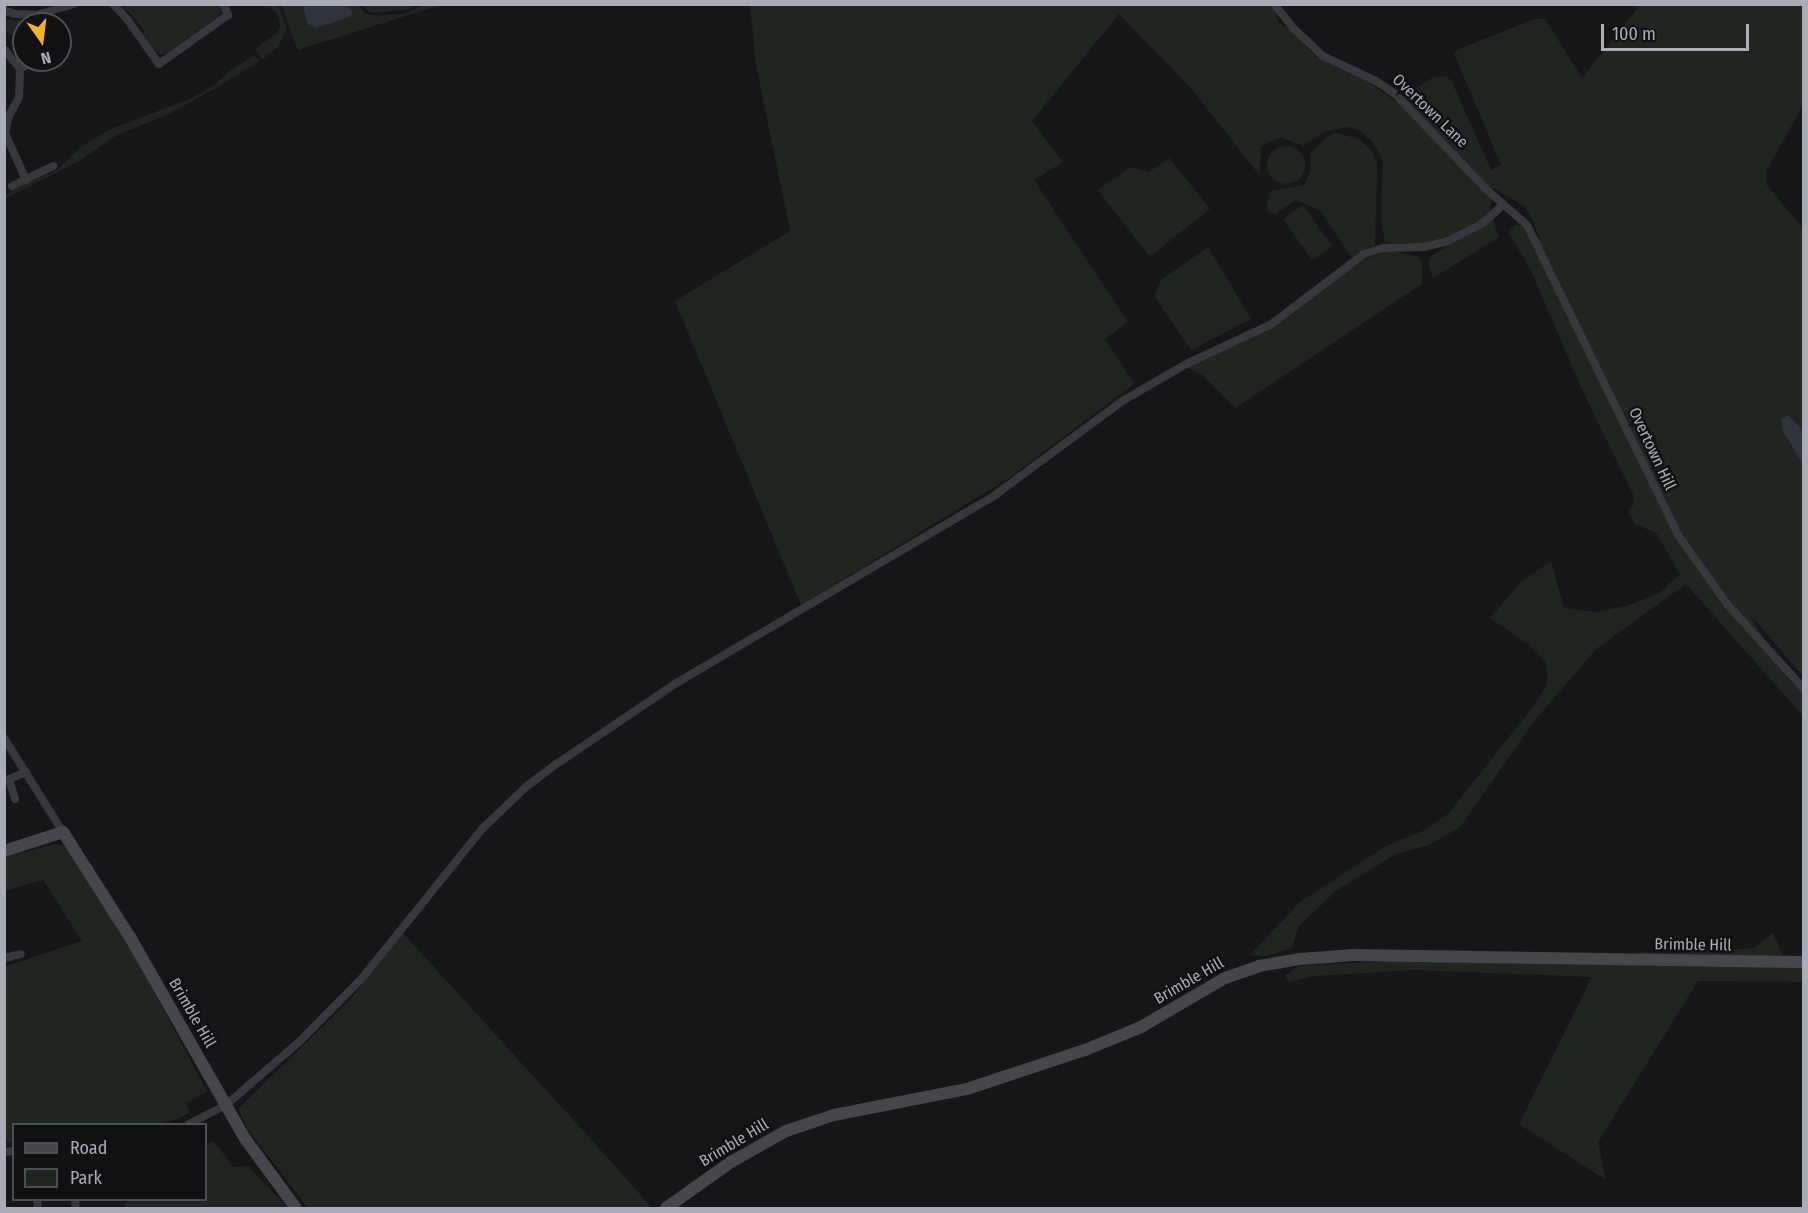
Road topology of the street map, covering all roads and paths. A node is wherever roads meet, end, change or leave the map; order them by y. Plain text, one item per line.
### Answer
1 (74, 4) edge
2 (113, 4) edge
3 (223, 4) edge
4 (1274, 4) edge
5 (54, 12) edge
6 (20, 72) edge
7 (53, 166) dead end
8 (26, 180) junction
9 (12, 186) dead end
10 (1503, 205) junction
11 (1803, 689) edge
12 (4, 738) edge
13 (26, 772) junction
14 (7, 780) edge
15 (15, 799) dead end
16 (63, 832) junction
17 (4, 851) edge
18 (21, 954) dead end
19 (4, 958) edge
20 (1803, 962) edge
21 (226, 1105) junction
22 (193, 1123) edge
23 (296, 1209) edge
24 (666, 1209) edge

1 - 5 street
2 - 3 street
4 - 10 street, Overtown Lane
6 - 8 street
7 - 8 street
8 - 9 street
10 - 11 street, Overtown Hill
10 - 21 street
12 - 13 street
13 - 14 street
13 - 16 street
14 - 15 street
16 - 17 main road
16 - 21 main road, Brimble Hill
18 - 19 street
20 - 24 main road, Brimble Hill
21 - 22 street
21 - 23 main road, Brimble Hill

